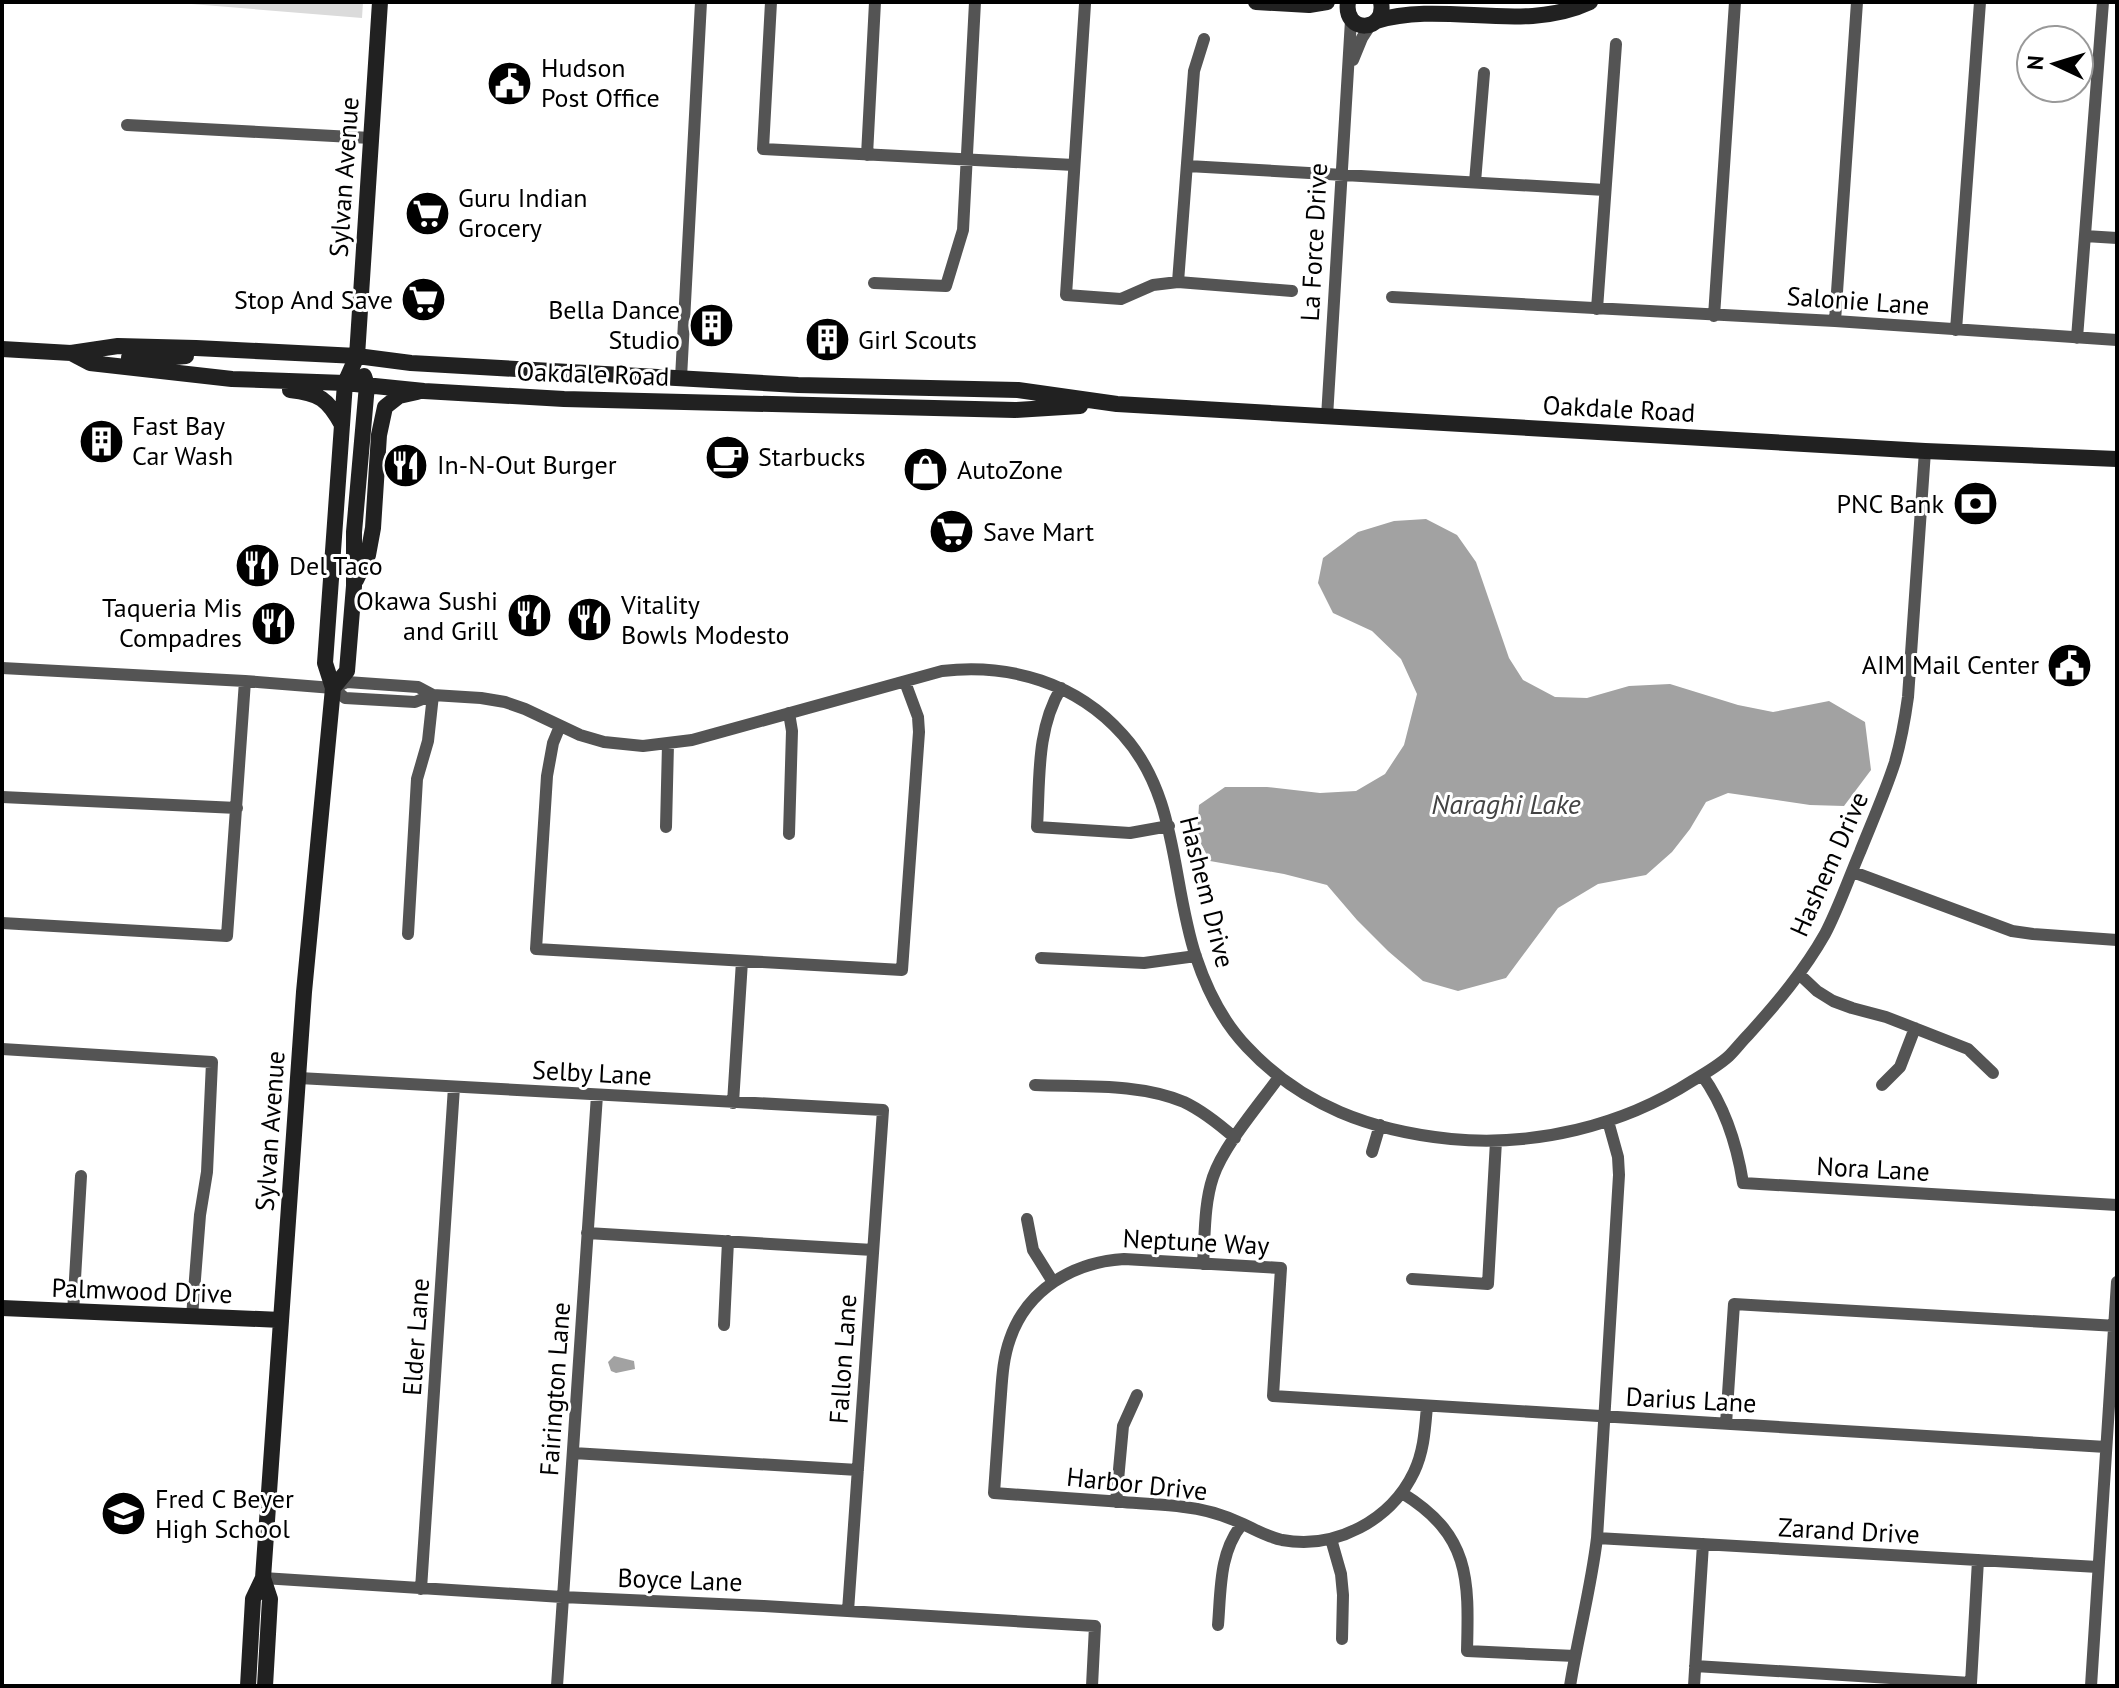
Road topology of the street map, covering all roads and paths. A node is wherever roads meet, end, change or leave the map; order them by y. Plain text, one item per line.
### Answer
1 (380, 2) edge
2 (701, 2) edge
3 (771, 2) edge
4 (875, 2) edge
5 (975, 2) edge
6 (1256, 2) edge
7 (1327, 2) edge
8 (1381, 2) edge
9 (1387, 2) edge
10 (1590, 2) edge
11 (1735, 2) edge
12 (1857, 2) edge
13 (1980, 2) edge
14 (2103, 2) edge
15 (1085, 4) dead end
16 (1309, 5) junction
17 (1422, 12) junction
18 (1349, 13) edge
19 (1374, 23) junction
20 (1204, 39) dead end
21 (1616, 44) dead end
22 (1349, 71) junction
23 (1484, 73) dead end
24 (127, 125) dead end
25 (371, 138) junction
26 (867, 155) junction
27 (966, 160) junction
28 (1074, 165) junction
29 (1188, 166) junction
30 (1342, 175) junction
31 (1475, 182) junction
32 (1605, 190) junction
33 (2085, 236) junction
34 (2117, 238) edge
35 (1178, 282) junction
36 (874, 283) dead end
37 (1292, 291) dead end
38 (1392, 297) dead end
39 (1597, 309) junction
40 (1714, 316) junction
41 (1835, 321) junction
42 (1956, 330) junction
43 (2077, 338) junction
44 (2117, 340) edge
45 (196, 348) junction
46 (2, 349) edge
47 (71, 353) junction
48 (357, 356) junction
49 (117, 366) junction
50 (681, 378) junction
51 (262, 381) junction
52 (345, 383) junction
53 (367, 385) junction
54 (1018, 390) junction
55 (424, 391) junction
56 (1117, 404) junction
57 (896, 407) junction
58 (1327, 417) junction
59 (342, 425) junction
60 (1925, 451) junction
61 (2117, 459) edge
62 (354, 586) junction
63 (2, 668) edge
64 (245, 681) junction
65 (905, 682) junction
66 (333, 688) junction
67 (1061, 688) junction
68 (433, 695) junction
69 (789, 713) junction
70 (560, 726) junction
71 (668, 744) junction
72 (2, 797) edge
73 (237, 808) junction
74 (1169, 826) junction
75 (666, 827) dead end
76 (789, 834) dead end
77 (1853, 872) junction
78 (2, 923) edge
79 (408, 934) dead end
80 (2117, 940) edge
81 (1196, 956) junction
82 (1041, 958) dead end
83 (742, 961) junction
84 (1799, 974) junction
85 (1915, 1028) junction
86 (2, 1049) edge
87 (1993, 1073) dead end
88 (1702, 1075) junction
89 (1279, 1077) junction
90 (299, 1078) junction
91 (1035, 1085) dead end
92 (1882, 1085) dead end
93 (454, 1087) junction
94 (597, 1095) junction
95 (733, 1103) junction
96 (883, 1110) joint
97 (1608, 1121) junction
98 (1380, 1125) junction
99 (1235, 1138) junction
100 (1496, 1141) junction
101 (1372, 1152) dead end
102 (81, 1176) dead end
103 (2117, 1205) edge
104 (1027, 1219) dead end
105 (587, 1233) junction
106 (728, 1241) junction
107 (873, 1250) junction
108 (1203, 1264) junction
109 (1412, 1279) dead end
110 (1053, 1282) junction
111 (2117, 1282) edge
112 (2, 1308) edge
113 (73, 1313) junction
114 (192, 1317) junction
115 (281, 1320) junction
116 (724, 1325) dead end
117 (2116, 1326) edge
118 (1137, 1395) dead end
119 (1273, 1396) joint
120 (1427, 1406) junction
121 (1604, 1417) junction
122 (1726, 1424) junction
123 (2106, 1447) junction
124 (573, 1453) junction
125 (858, 1470) junction
126 (994, 1493) joint
127 (1402, 1493) junction
128 (1116, 1502) junction
129 (1242, 1524) junction
130 (1597, 1538) junction
131 (1331, 1539) junction
132 (1703, 1544) junction
133 (1978, 1560) junction
134 (2098, 1567) junction
135 (263, 1578) junction
136 (421, 1589) junction
137 (562, 1597) junction
138 (848, 1611) junction
139 (1218, 1625) dead end
140 (1342, 1639) dead end
141 (1575, 1656) junction
142 (1695, 1666) junction
143 (1807, 1680) edge
144 (1919, 1683) edge
145 (248, 1686) edge
146 (265, 1686) edge
147 (557, 1686) edge
148 (1092, 1686) edge
149 (1570, 1686) edge
150 (1694, 1686) edge
151 (2091, 1686) edge

1 - 25 main road, Sylvan Avenue
2 - 50 street
3 - 26 street
4 - 26 street
5 - 27 street
6 - 16 main road
7 - 16 main road
8 - 19 main road, La Force Drive
9 - 17 main road
10 - 17 main road
11 - 40 street
12 - 41 street
13 - 42 street
14 - 33 street
15 - 28 street
16 - 18 main road
17 - 19 main road
18 - 19 main road
18 - 22 street, La Force Drive
19 - 22 street, La Force Drive
20 - 29 street
21 - 32 street
22 - 30 street, La Force Drive
23 - 31 street
24 - 25 street
25 - 48 main road, Sylvan Avenue
26 - 27 street
27 - 28 street
27 - 36 street
28 - 35 street
29 - 30 street
29 - 35 street
30 - 31 street
30 - 58 street, La Force Drive
31 - 32 street
32 - 39 street
33 - 34 street
33 - 43 street
35 - 37 street
38 - 39 street, Salonie Lane
39 - 40 street, Salonie Lane
40 - 41 street, Salonie Lane
41 - 42 street, Salonie Lane
42 - 43 street, Salonie Lane
43 - 44 street, Salonie Lane
45 - 47 main road, Oakdale Road
45 - 48 main road, Oakdale Road
45 - 49 main road
46 - 47 main road, Oakdale Road
47 - 49 main road, Oakdale Road
48 - 50 main road, Oakdale Road
48 - 52 main road, Sylvan Avenue
48 - 53 main road, Sylvan Avenue
49 - 51 main road, Oakdale Road
50 - 54 main road, Oakdale Road
51 - 52 main road, Oakdale Road
51 - 59 main road
52 - 53 main road, Oakdale Road
52 - 59 main road, Sylvan Avenue
53 - 55 main road, Oakdale Road
53 - 62 main road, Sylvan Avenue
54 - 56 main road, Oakdale Road
54 - 57 main road
55 - 57 main road, Oakdale Road
55 - 62 main road
56 - 57 main road, Oakdale Road
56 - 58 main road, Oakdale Road
58 - 60 main road, Oakdale Road
59 - 66 main road, Sylvan Avenue
60 - 61 main road, Oakdale Road
60 - 77 street, Hashem Drive
62 - 66 main road, Sylvan Avenue
63 - 64 street, Hashem Drive
64 - 66 street, Hashem Drive
64 - 73 street
65 - 67 street, Hashem Drive
65 - 69 street, Hashem Drive
65 - 83 street
66 - 68 street, Hashem Drive
66 - 90 main road, Sylvan Avenue
67 - 74 street, Hashem Drive
67 - 74 street
68 - 70 street, Hashem Drive
68 - 79 street
69 - 71 street, Hashem Drive
69 - 76 street
70 - 71 street, Hashem Drive
70 - 83 street
71 - 75 street
72 - 73 street
73 - 78 street
74 - 81 street, Hashem Drive
77 - 80 street
77 - 84 street, Hashem Drive
81 - 82 street
81 - 89 street, Hashem Drive
83 - 95 street
84 - 85 street
84 - 88 street, Hashem Drive
85 - 87 street
85 - 92 street
86 - 114 street
88 - 97 street, Hashem Drive
88 - 103 street, Nora Lane
89 - 98 street, Hashem Drive
89 - 99 street
90 - 93 street, Selby Lane
90 - 115 main road, Sylvan Avenue
91 - 99 street
93 - 94 street, Selby Lane
93 - 136 street, Elder Lane
94 - 95 street, Selby Lane
94 - 105 street, Fairington Lane
95 - 96 street, Selby Lane
96 - 107 street, Fallon Lane
97 - 100 street, Hashem Drive
97 - 121 street
98 - 100 street, Hashem Drive
98 - 101 street
99 - 108 street
100 - 109 street
102 - 113 street
104 - 110 street
105 - 106 street
105 - 124 street, Fairington Lane
106 - 107 street
106 - 116 street
107 - 125 street, Fallon Lane
108 - 110 street, Neptune Way
108 - 119 street, Neptune Way
110 - 126 street, Neptune Way
111 - 117 street
112 - 113 main road, Palmwood Drive
113 - 114 main road, Palmwood Drive
114 - 115 main road, Palmwood Drive
115 - 135 main road, Sylvan Avenue
117 - 122 street
117 - 123 street
118 - 128 street
119 - 120 street, Darius Lane
120 - 121 street, Darius Lane
120 - 127 street, Harbor Drive
121 - 122 street, Darius Lane
121 - 130 street
122 - 123 street, Darius Lane
123 - 134 street
124 - 125 street
124 - 137 street, Fairington Lane
125 - 138 street, Fallon Lane
126 - 128 street, Harbor Drive
127 - 131 street, Harbor Drive
127 - 141 street
128 - 129 street, Harbor Drive
129 - 131 street, Harbor Drive
129 - 139 street
130 - 132 street, Zarand Drive
130 - 141 street
131 - 140 street
132 - 133 street, Zarand Drive
132 - 142 street
133 - 134 street, Zarand Drive
133 - 144 street
134 - 151 street
135 - 136 street, Boyce Lane
135 - 145 main road, Sylvan Avenue
135 - 146 main road, Sylvan Avenue
136 - 137 street, Boyce Lane
137 - 138 street, Boyce Lane
137 - 147 street, Fairington Lane
138 - 148 street, Boyce Lane
141 - 149 street
142 - 143 street
142 - 150 street
143 - 144 street

